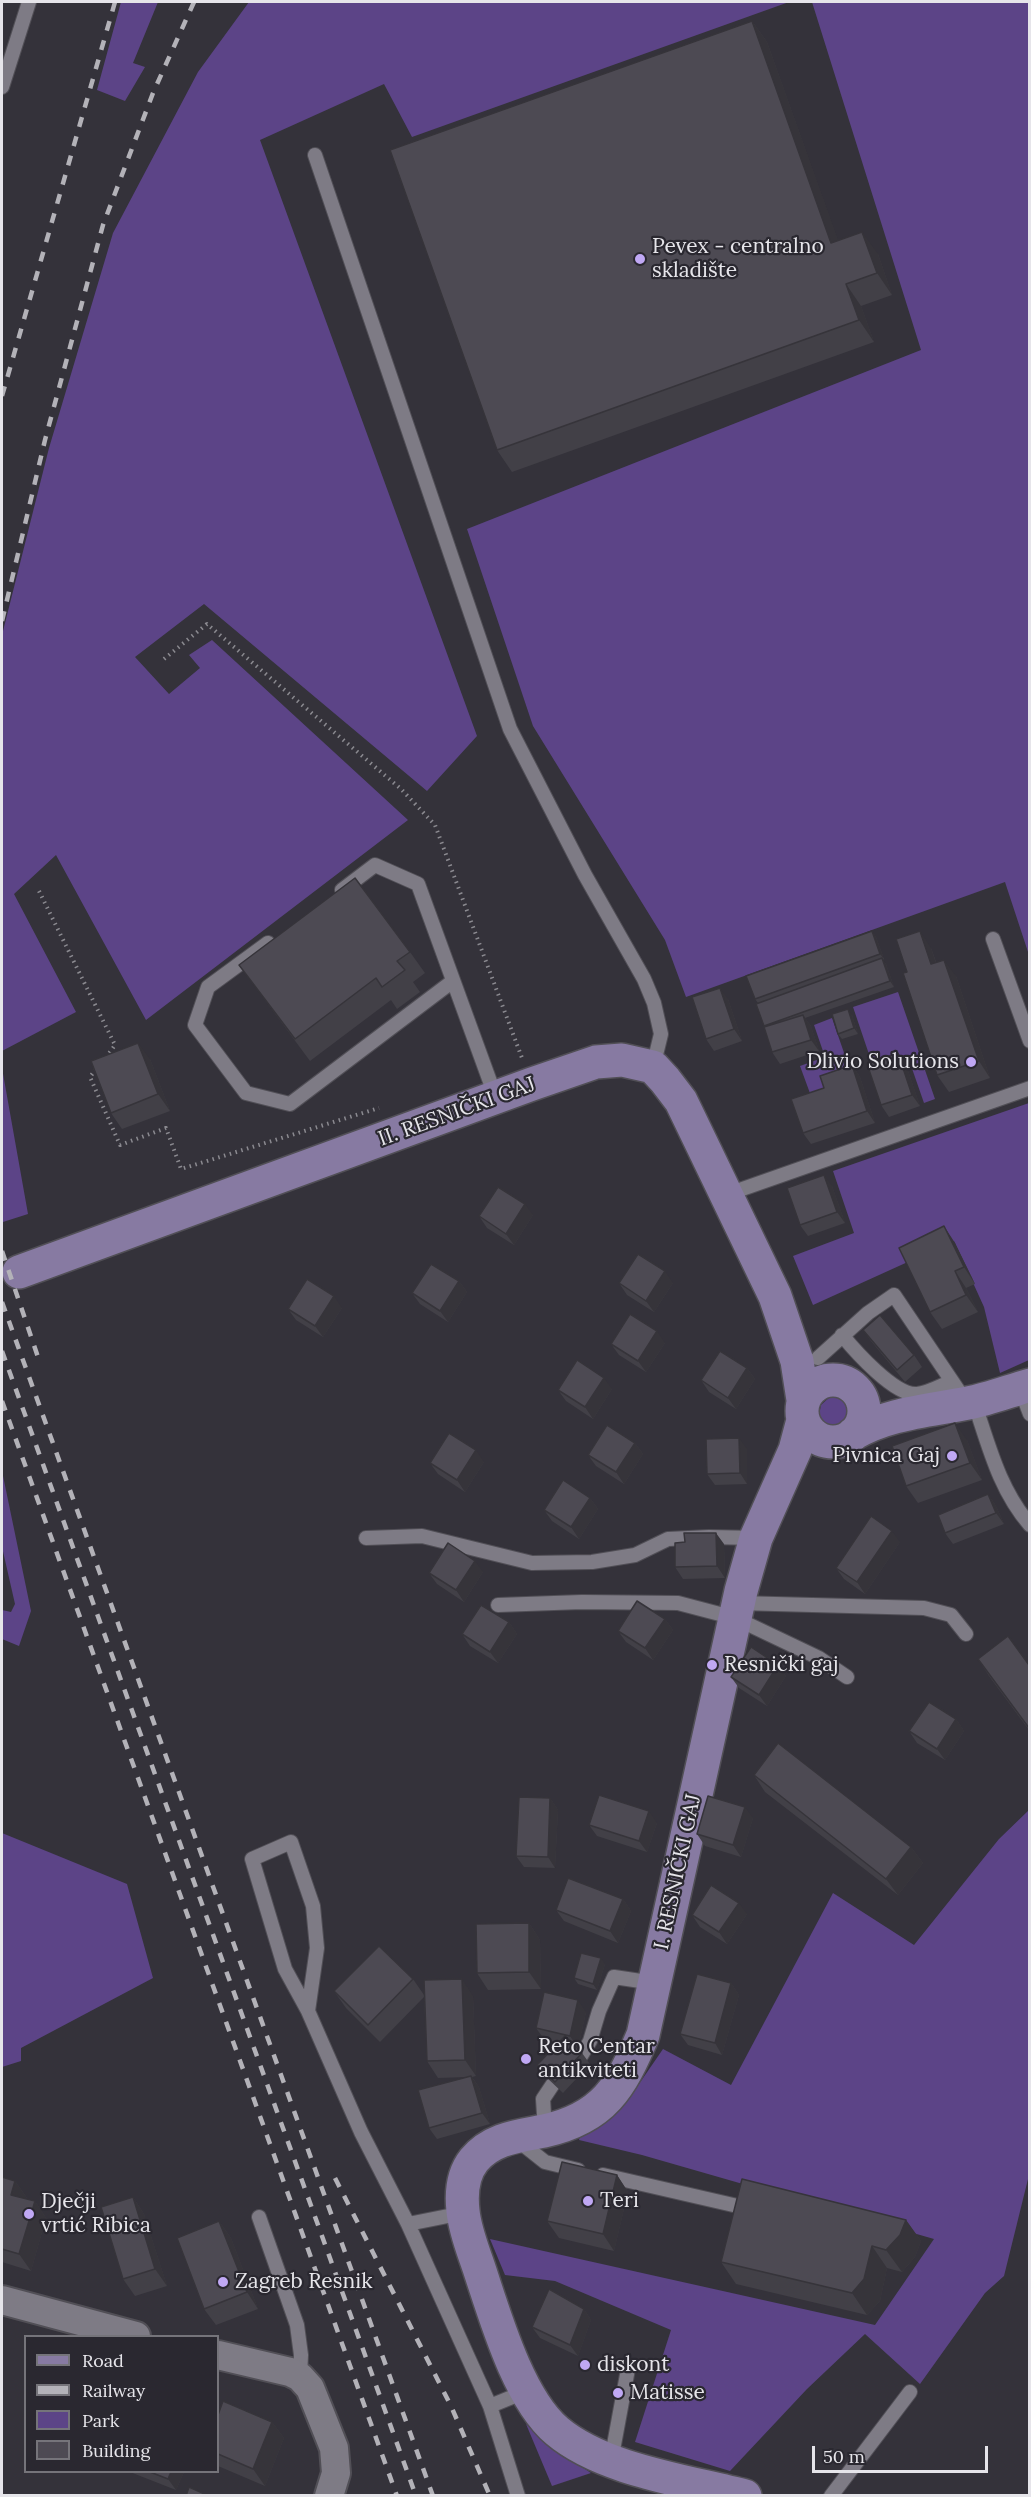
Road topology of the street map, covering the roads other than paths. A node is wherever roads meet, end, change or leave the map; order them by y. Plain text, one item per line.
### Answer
1 (28, 2) edge
2 (2, 87) edge
3 (315, 155) dead end
4 (329, 899) edge
5 (282, 933) edge
6 (993, 939) dead end
7 (453, 981) junction
8 (1029, 1041) edge
9 (653, 1067) junction
10 (1029, 1088) edge
11 (496, 1098) junction
12 (728, 1194) junction
13 (19, 1272) dead end
14 (775, 1296) junction
15 (842, 1335) junction
16 (818, 1358) junction
17 (849, 1386) junction
18 (965, 1395) junction
19 (1026, 1396) edge
20 (803, 1410) junction
21 (910, 1412) junction
22 (846, 1438) junction
23 (775, 1495) junction
24 (1029, 1526) edge
25 (366, 1538) dead end
26 (756, 1538) junction
27 (498, 1605) dead end
28 (736, 1611) junction
29 (966, 1634) dead end
30 (847, 1677) dead end
31 (654, 1983) junction
32 (308, 2011) junction
33 (581, 2056) edge
34 (554, 2084) edge
35 (545, 2130) junction
36 (512, 2136) junction
37 (742, 2207) edge
38 (463, 2213) junction
39 (259, 2217) dead end
40 (408, 2224) junction
41 (2, 2300) edge
42 (129, 2335) edge
43 (219, 2355) edge
44 (628, 2369) dead end
45 (300, 2376) junction
46 (527, 2391) junction
47 (910, 2392) dead end
48 (490, 2406) junction
49 (611, 2461) junction
50 (329, 2496) edge
51 (518, 2496) edge
52 (745, 2496) edge
53 (831, 2496) edge

1 - 2 lane
3 - 9 lane
4 - 7 lane
5 - 7 lane
6 - 8 lane
7 - 11 lane
9 - 11 street, II. RESNIČKI GAJ
9 - 12 street
10 - 12 lane
11 - 13 street, II. RESNIČKI GAJ
12 - 14 street
14 - 16 street
14 - 20 street
15 - 16 lane
15 - 18 lane
15 - 18 lane
16 - 17 street
17 - 20 street
17 - 21 street, I. RESNIČKI GAJ
17 - 22 street
18 - 19 street, I. RESNIČKI GAJ
18 - 21 street, I. RESNIČKI GAJ
18 - 24 lane
20 - 22 street
20 - 23 street, I. RESNIČKI GAJ
21 - 22 street, I. RESNIČKI GAJ
22 - 23 street, I. RESNIČKI GAJ
23 - 26 street, I. RESNIČKI GAJ
25 - 26 lane
26 - 28 street, I. RESNIČKI GAJ
27 - 28 lane
28 - 29 lane
28 - 30 lane
28 - 31 street, I. RESNIČKI GAJ
31 - 33 lane
31 - 35 street, I. RESNIČKI GAJ
32 - 32 lane
32 - 40 lane
34 - 35 lane
35 - 36 street, I. RESNIČKI GAJ
36 - 37 lane
36 - 38 street, I. RESNIČKI GAJ
38 - 40 lane
38 - 46 street
39 - 45 lane
40 - 48 lane
41 - 42 street
43 - 45 street
44 - 49 lane
45 - 50 street
46 - 48 lane
46 - 49 street
47 - 53 lane
48 - 51 lane
49 - 52 street

